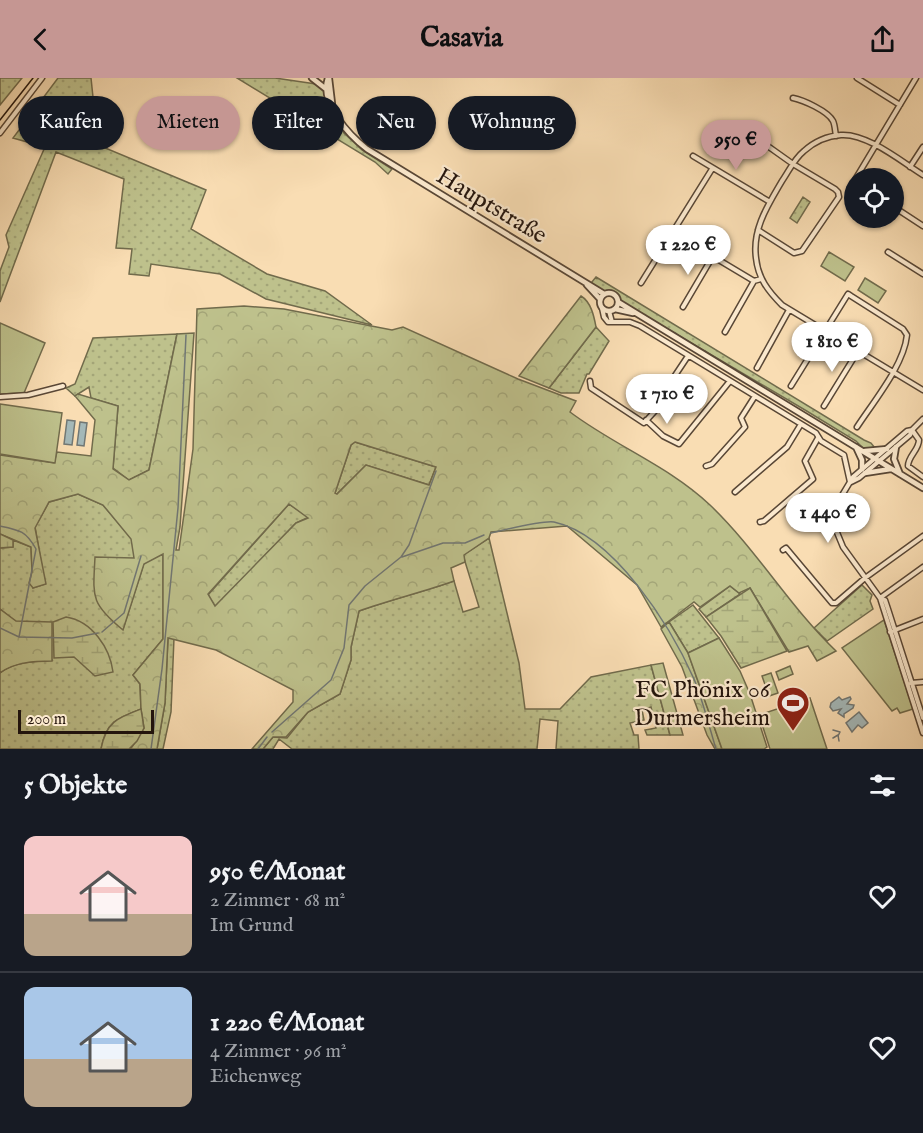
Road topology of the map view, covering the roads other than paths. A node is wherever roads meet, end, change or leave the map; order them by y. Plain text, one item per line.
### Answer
1 (42, 78) edge
2 (312, 78) edge
3 (329, 78) edge
4 (856, 78) edge
5 (916, 78) edge
6 (326, 90) junction
7 (328, 96) edge
8 (332, 96) edge
9 (793, 98) dead end
10 (900, 105) junction
11 (344, 128) edge
12 (746, 130) dead end
13 (0, 133) edge
14 (836, 136) junction
15 (875, 145) junction
16 (923, 147) edge
17 (693, 156) dead end
18 (793, 164) junction
19 (910, 167) junction
20 (862, 168) edge
21 (712, 169) junction
22 (923, 175) edge
23 (770, 202) junction
24 (904, 213) edge
25 (923, 216) edge
26 (921, 224) edge
27 (758, 231) junction
28 (672, 232) junction
29 (888, 252) dead end
30 (713, 256) junction
31 (923, 274) edge
32 (761, 279) junction
33 (754, 281) junction
34 (585, 283) junction
35 (641, 283) dead end
36 (604, 294) junction
37 (600, 299) junction
38 (618, 302) junction
39 (683, 307) dead end
40 (602, 308) junction
41 (612, 310) junction
42 (789, 310) junction
43 (639, 315) junction
44 (612, 323) junction
45 (725, 332) dead end
46 (825, 332) junction
47 (858, 351) junction
48 (688, 356) junction
49 (757, 368) dead end
50 (893, 372) junction
51 (590, 381) dead end
52 (730, 381) junction
53 (791, 386) dead end
54 (63, 387) dead end
55 (923, 390) edge
56 (754, 396) junction
57 (0, 397) edge
58 (824, 406) dead end
59 (923, 419) edge
60 (646, 420) junction
61 (801, 424) junction
62 (857, 427) dead end
63 (912, 430) junction
64 (819, 438) junction
65 (856, 447) junction
66 (896, 447) junction
67 (887, 449) junction
68 (862, 451) junction
69 (877, 460) junction
70 (706, 466) dead end
71 (891, 469) junction
72 (863, 471) junction
73 (900, 474) junction
74 (923, 477) edge
75 (850, 482) junction
76 (923, 488) edge
77 (735, 492) dead end
78 (760, 522) dead end
79 (923, 536) edge
80 (783, 550) dead end
81 (923, 567) edge
82 (865, 578) junction
83 (880, 598) junction
84 (923, 619) edge
85 (896, 630) junction
86 (890, 632) junction
87 (923, 682) edge
88 (910, 683) junction
89 (923, 718) edge
90 (923, 731) edge

1 - 13 street
2 - 6 street
3 - 6 street, Hauptstraße
3 - 8 street, Hauptstraße
4 - 10 street
5 - 10 street
6 - 7 street, Hauptstraße
9 - 14 street
10 - 15 street
11 - 34 street, Hauptstraße
12 - 18 street
14 - 15 street
14 - 18 street
15 - 19 street
15 - 20 street
16 - 19 street
17 - 21 street
18 - 23 street
18 - 27 street
19 - 22 street
21 - 23 street
21 - 28 street
23 - 27 street
24 - 26 street
25 - 26 street
27 - 32 street
28 - 30 street
28 - 35 street
29 - 31 street
30 - 33 street
30 - 39 street
32 - 33 street
32 - 42 street
33 - 45 street
34 - 36 street, Hauptstraße
34 - 37 street, Hauptstraße
36 - 37 street
36 - 38 street, Hauptstraße
37 - 40 street
38 - 41 street
38 - 43 street, Hauptstraße
40 - 41 street, Hauptstraße
40 - 44 street
41 - 43 street, Hauptstraße
41 - 44 street
42 - 46 street
42 - 49 street
43 - 65 street, Hauptstraße
44 - 48 street
46 - 47 street
46 - 50 street
46 - 53 street
47 - 50 street
47 - 58 street
48 - 52 street
48 - 60 street
50 - 55 street
50 - 62 street
51 - 60 street
52 - 56 street
52 - 60 street
54 - 57 street
56 - 61 street
56 - 70 street
59 - 63 street
61 - 64 street
61 - 77 street
63 - 66 street
63 - 67 street
63 - 74 street
64 - 75 street
64 - 78 street
65 - 68 street, Hauptstraße
65 - 72 street
66 - 69 street
66 - 73 street
67 - 68 street
67 - 69 street
68 - 69 street, Hauptstraße
69 - 71 street, Hauptstraße
69 - 72 street
71 - 72 street
71 - 73 street, Hauptstraße
72 - 75 street
73 - 76 street, Hauptstraße
75 - 82 street
79 - 82 street
80 - 82 street
81 - 83 street
82 - 83 street
83 - 85 street
83 - 86 street
84 - 85 street
85 - 86 street
85 - 88 street
86 - 88 street
87 - 88 street
88 - 89 street
88 - 90 street

